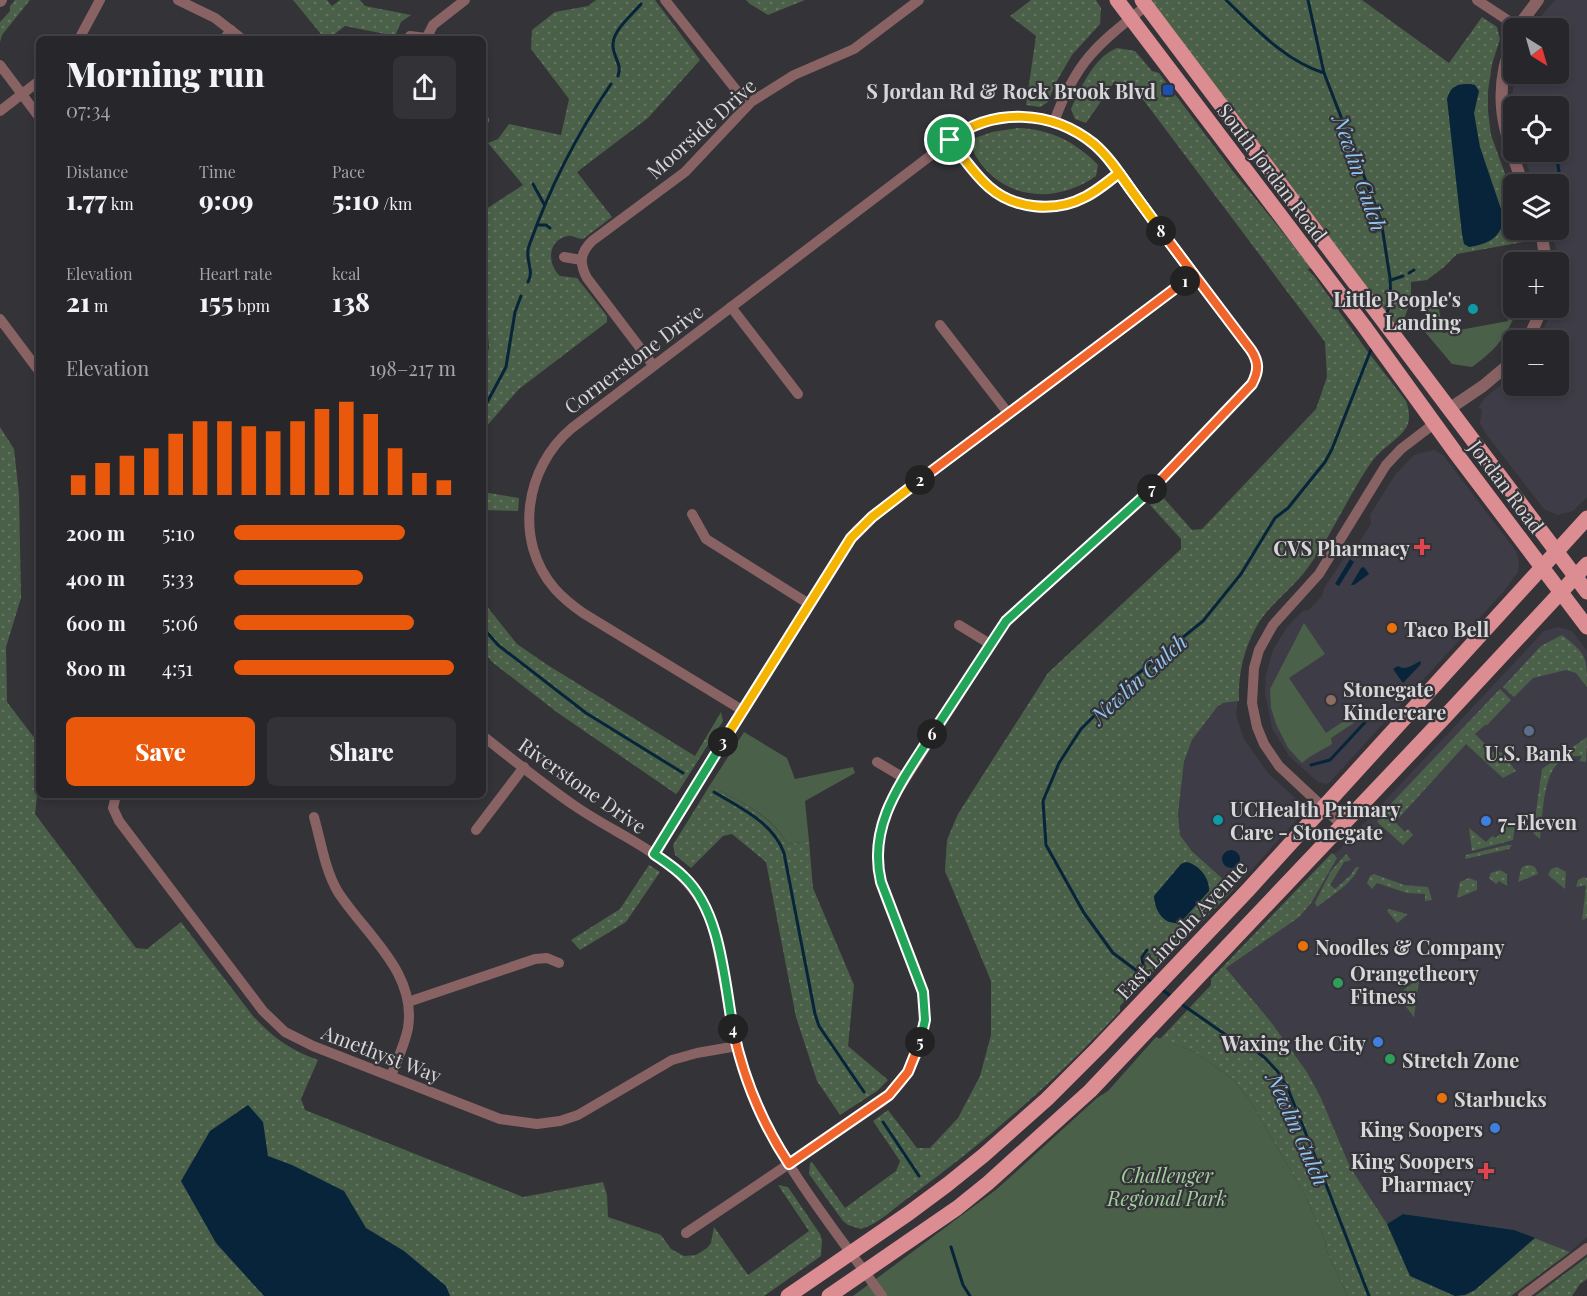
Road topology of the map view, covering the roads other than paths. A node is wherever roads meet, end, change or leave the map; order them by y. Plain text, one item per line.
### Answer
1 (100, 0) edge
2 (178, 0) edge
3 (465, 0) edge
4 (665, 0) edge
5 (919, 0) edge
6 (1117, 0) edge
7 (1477, 0) edge
8 (1538, 0) edge
9 (1144, 3) edge
10 (1131, 18) junction
11 (1525, 18) edge
12 (1503, 21) edge
13 (231, 30) junction
14 (81, 36) edge
15 (226, 36) edge
16 (238, 36) edge
17 (428, 36) edge
18 (0, 65) edge
19 (1503, 81) edge
20 (36, 83) edge
21 (21, 94) junction
22 (748, 105) junction
23 (0, 111) edge
24 (36, 113) edge
25 (1054, 122) junction
26 (950, 140) junction
27 (1119, 173) junction
28 (1519, 174) edge
29 (564, 257) dead end
30 (581, 260) junction
31 (1194, 275) junction
32 (731, 307) junction
33 (0, 320) edge
34 (940, 325) dead end
35 (1402, 348) joint
36 (653, 365) junction
37 (36, 367) edge
38 (1396, 369) joint
39 (1503, 369) edge
40 (1414, 393) junction
41 (798, 394) dead end
42 (1449, 409) junction
43 (1008, 413) junction
44 (1435, 423) junction
45 (692, 514) dead end
46 (1587, 518) edge
47 (1556, 551) junction
48 (1587, 564) edge
49 (1542, 567) junction
50 (1575, 576) junction
51 (1561, 591) junction
52 (1587, 591) edge
53 (809, 604) junction
54 (959, 625) dead end
55 (1587, 627) edge
56 (990, 644) junction
57 (742, 710) junction
58 (486, 738) edge
59 (877, 762) dead end
60 (524, 767) junction
61 (904, 778) junction
62 (115, 798) edge
63 (1324, 807) junction
64 (314, 817) dead end
65 (1342, 825) junction
66 (476, 830) dead end
67 (654, 854) junction
68 (559, 963) dead end
69 (408, 1002) junction
70 (737, 1046) junction
71 (391, 1076) junction
72 (789, 1164) junction
73 (687, 1233) dead end
74 (1587, 1248) edge
75 (851, 1254) junction
76 (865, 1272) junction
77 (788, 1296) edge
78 (829, 1296) edge
79 (882, 1296) edge
80 (1523, 1296) edge

1 - 14 street
2 - 13 street
3 - 17 street
4 - 22 street
5 - 22 street, Moorside Drive
6 - 10 main road, South Jordan Road
7 - 12 street
8 - 11 street
9 - 10 street
9 - 35 main road, South Jordan Road
10 - 25 street
10 - 38 main road, South Jordan Road
13 - 15 street
13 - 16 street
18 - 21 street
19 - 28 street
20 - 21 street
21 - 23 street
21 - 24 street
22 - 30 street, Moorside Drive
25 - 26 street, Cornerstone Drive
25 - 27 street, Cornerstone Drive
26 - 27 street
26 - 32 street, Cornerstone Drive
27 - 31 street, Cornerstone Drive
29 - 30 street
30 - 36 street
31 - 43 street
31 - 56 street, Cornerstone Drive
32 - 36 street, Cornerstone Drive
32 - 41 street
33 - 37 street
34 - 43 street
35 - 42 main road, Jordan Road
36 - 57 street, Cornerstone Drive
38 - 40 main road, Jordan Road
39 - 42 street
40 - 42 main road
40 - 44 main road, Jordan Road
42 - 47 main road, Jordan Road
43 - 53 street
44 - 49 main road, Jordan Road
44 - 63 street
45 - 53 street
46 - 47 main road, East Lincoln Avenue
47 - 49 main road, East Lincoln Avenue
47 - 50 main road, Jordan Road
48 - 50 main road
49 - 51 main road, Jordan Road
49 - 63 main road, East Lincoln Avenue
50 - 51 main road
50 - 52 main road, Jordan Road
51 - 55 main road, Jordan Road
51 - 65 main road
53 - 57 street
54 - 56 street
56 - 61 street, Cornerstone Drive
57 - 67 street
58 - 60 street, Riverstone Drive
59 - 61 street
60 - 66 street
60 - 67 street, Riverstone Drive
61 - 72 street, Cornerstone Drive
62 - 71 street, Amethyst Way
63 - 65 street
63 - 75 main road, East Lincoln Avenue
64 - 69 street
65 - 76 main road
67 - 70 street, Riverstone Drive
68 - 69 street
69 - 71 street
70 - 71 street, Amethyst Way
70 - 72 street, Riverstone Drive
72 - 73 street, Cornerstone Drive
72 - 75 street, Riverstone Drive
74 - 80 street
75 - 76 street, Riverstone Drive
75 - 77 main road, East Lincoln Avenue
76 - 78 main road
76 - 79 street, Riverstone Drive

